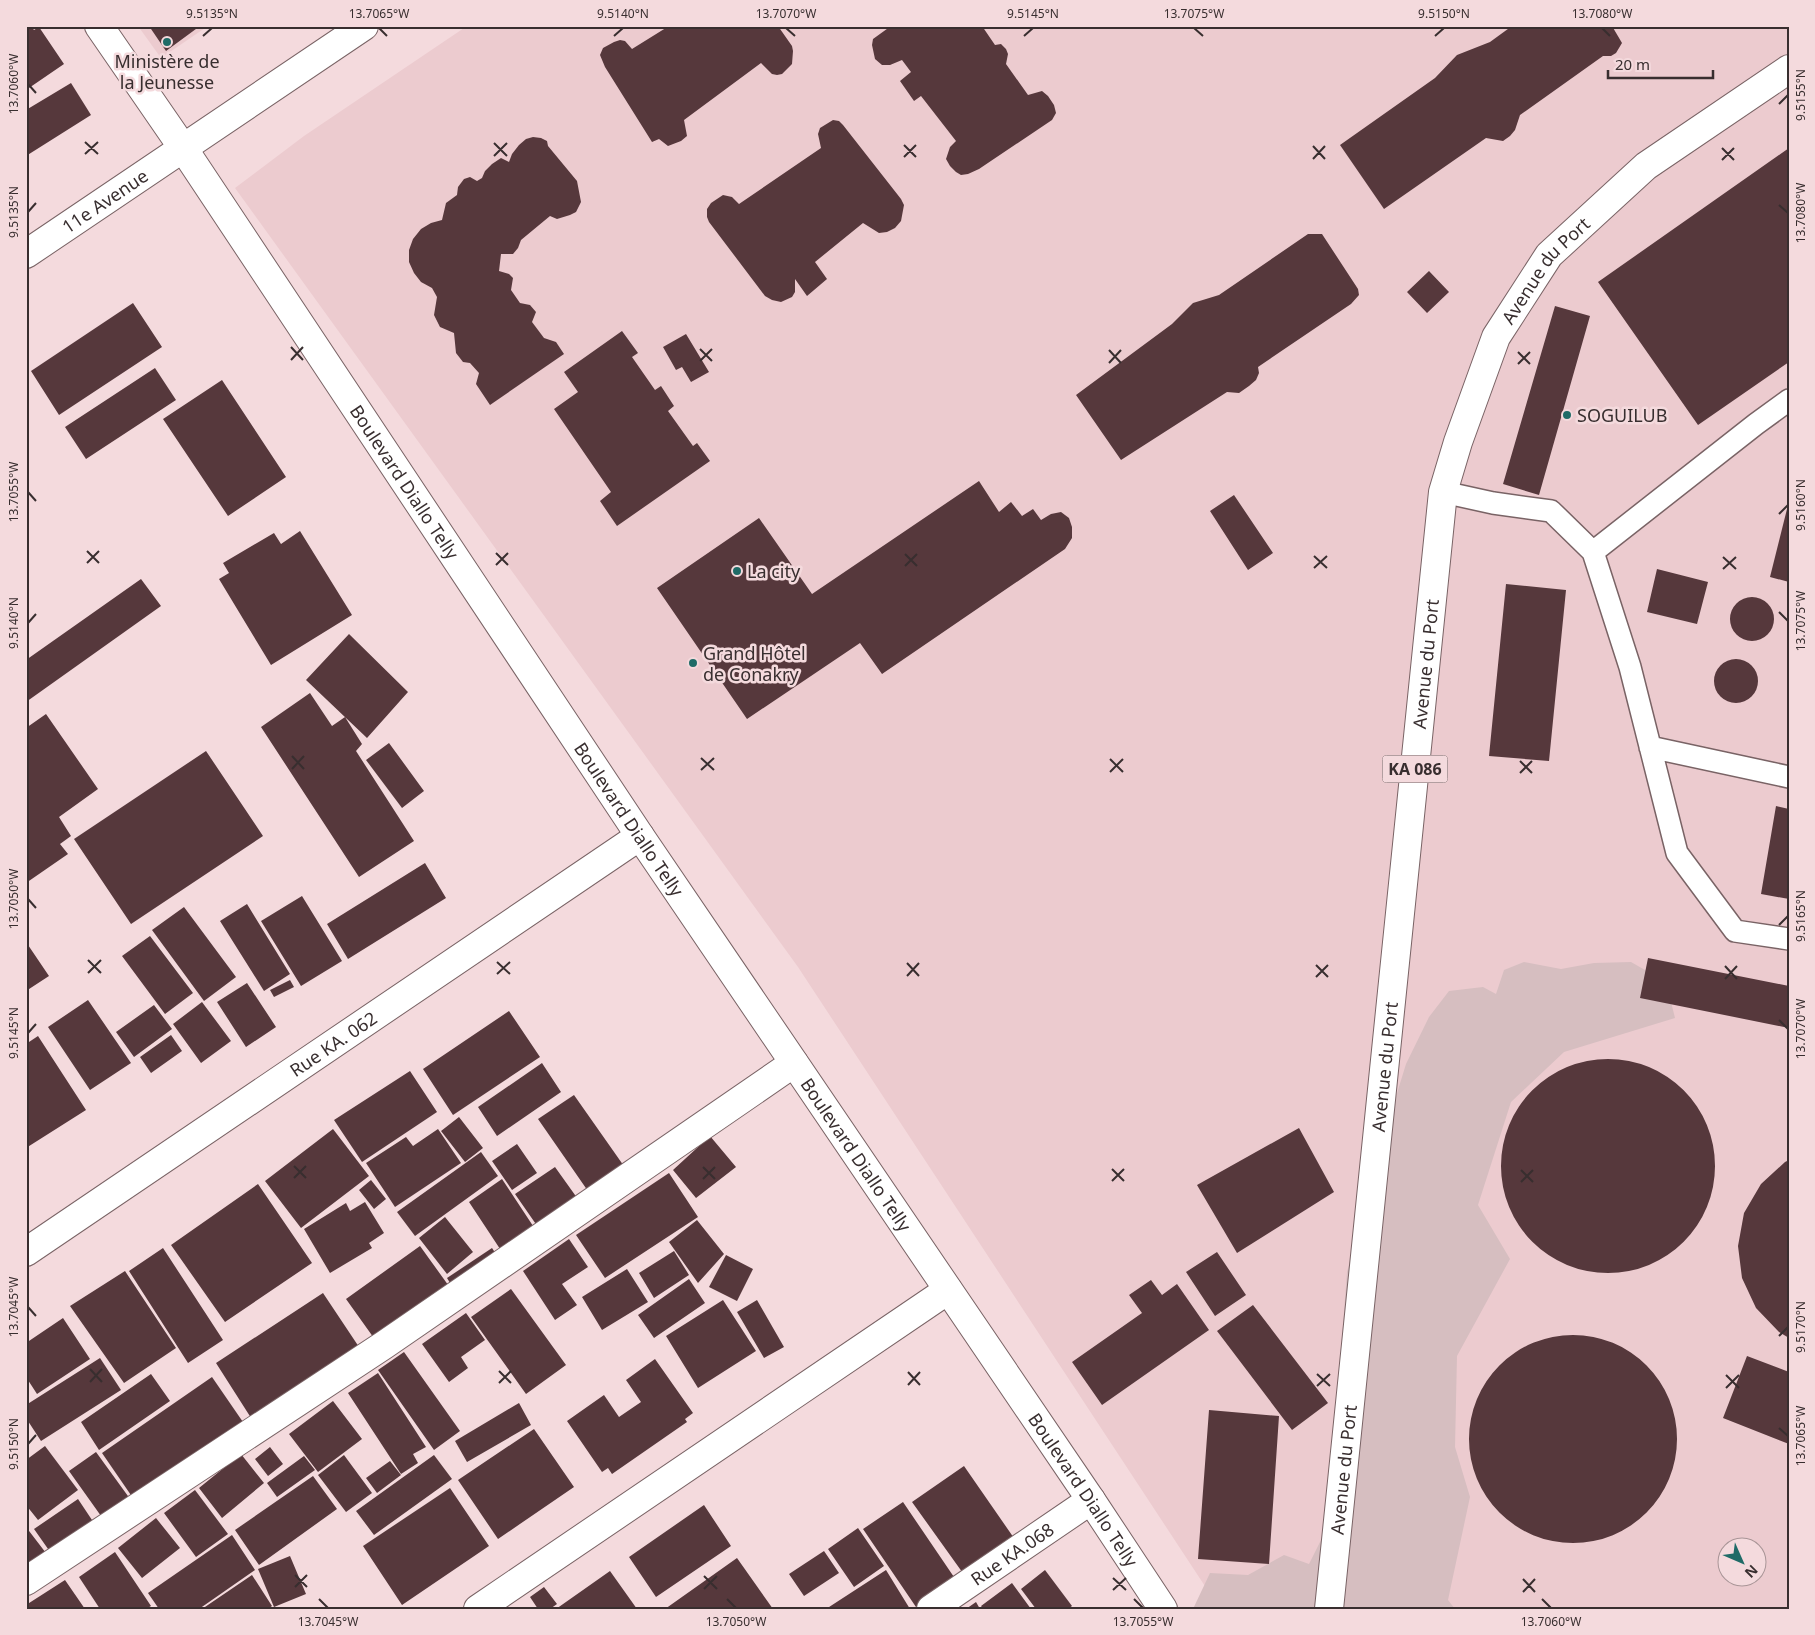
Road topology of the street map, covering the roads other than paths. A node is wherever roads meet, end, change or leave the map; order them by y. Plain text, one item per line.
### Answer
1 (99, 26) edge
2 (364, 26) edge
3 (1789, 69) edge
4 (183, 148) junction
5 (26, 254) edge
6 (1789, 400) edge
7 (1443, 492) junction
8 (1593, 552) junction
9 (1650, 747) junction
10 (1789, 777) edge
11 (640, 836) junction
12 (1789, 939) edge
13 (794, 1063) junction
14 (26, 1252) edge
15 (948, 1290) junction
16 (1091, 1500) junction
17 (26, 1581) edge
18 (478, 1609) edge
19 (931, 1609) edge
20 (1163, 1609) edge
21 (1329, 1609) edge

1 - 4 street, Boulevard Diallo Telly
2 - 4 street, 11e Avenue
3 - 7 street, Avenue du Port / KA 086
4 - 5 street, 11e Avenue
4 - 11 street, Boulevard Diallo Telly
6 - 8 lane
7 - 8 lane
7 - 21 street, Avenue du Port / KA 086
8 - 9 lane
9 - 10 lane
9 - 12 lane
11 - 13 street, Boulevard Diallo Telly
11 - 14 street, Rue KA. 062
13 - 15 street, Boulevard Diallo Telly
13 - 17 street
15 - 16 street, Boulevard Diallo Telly
15 - 18 street
16 - 19 street, Rue KA.068
16 - 20 street, Boulevard Diallo Telly

